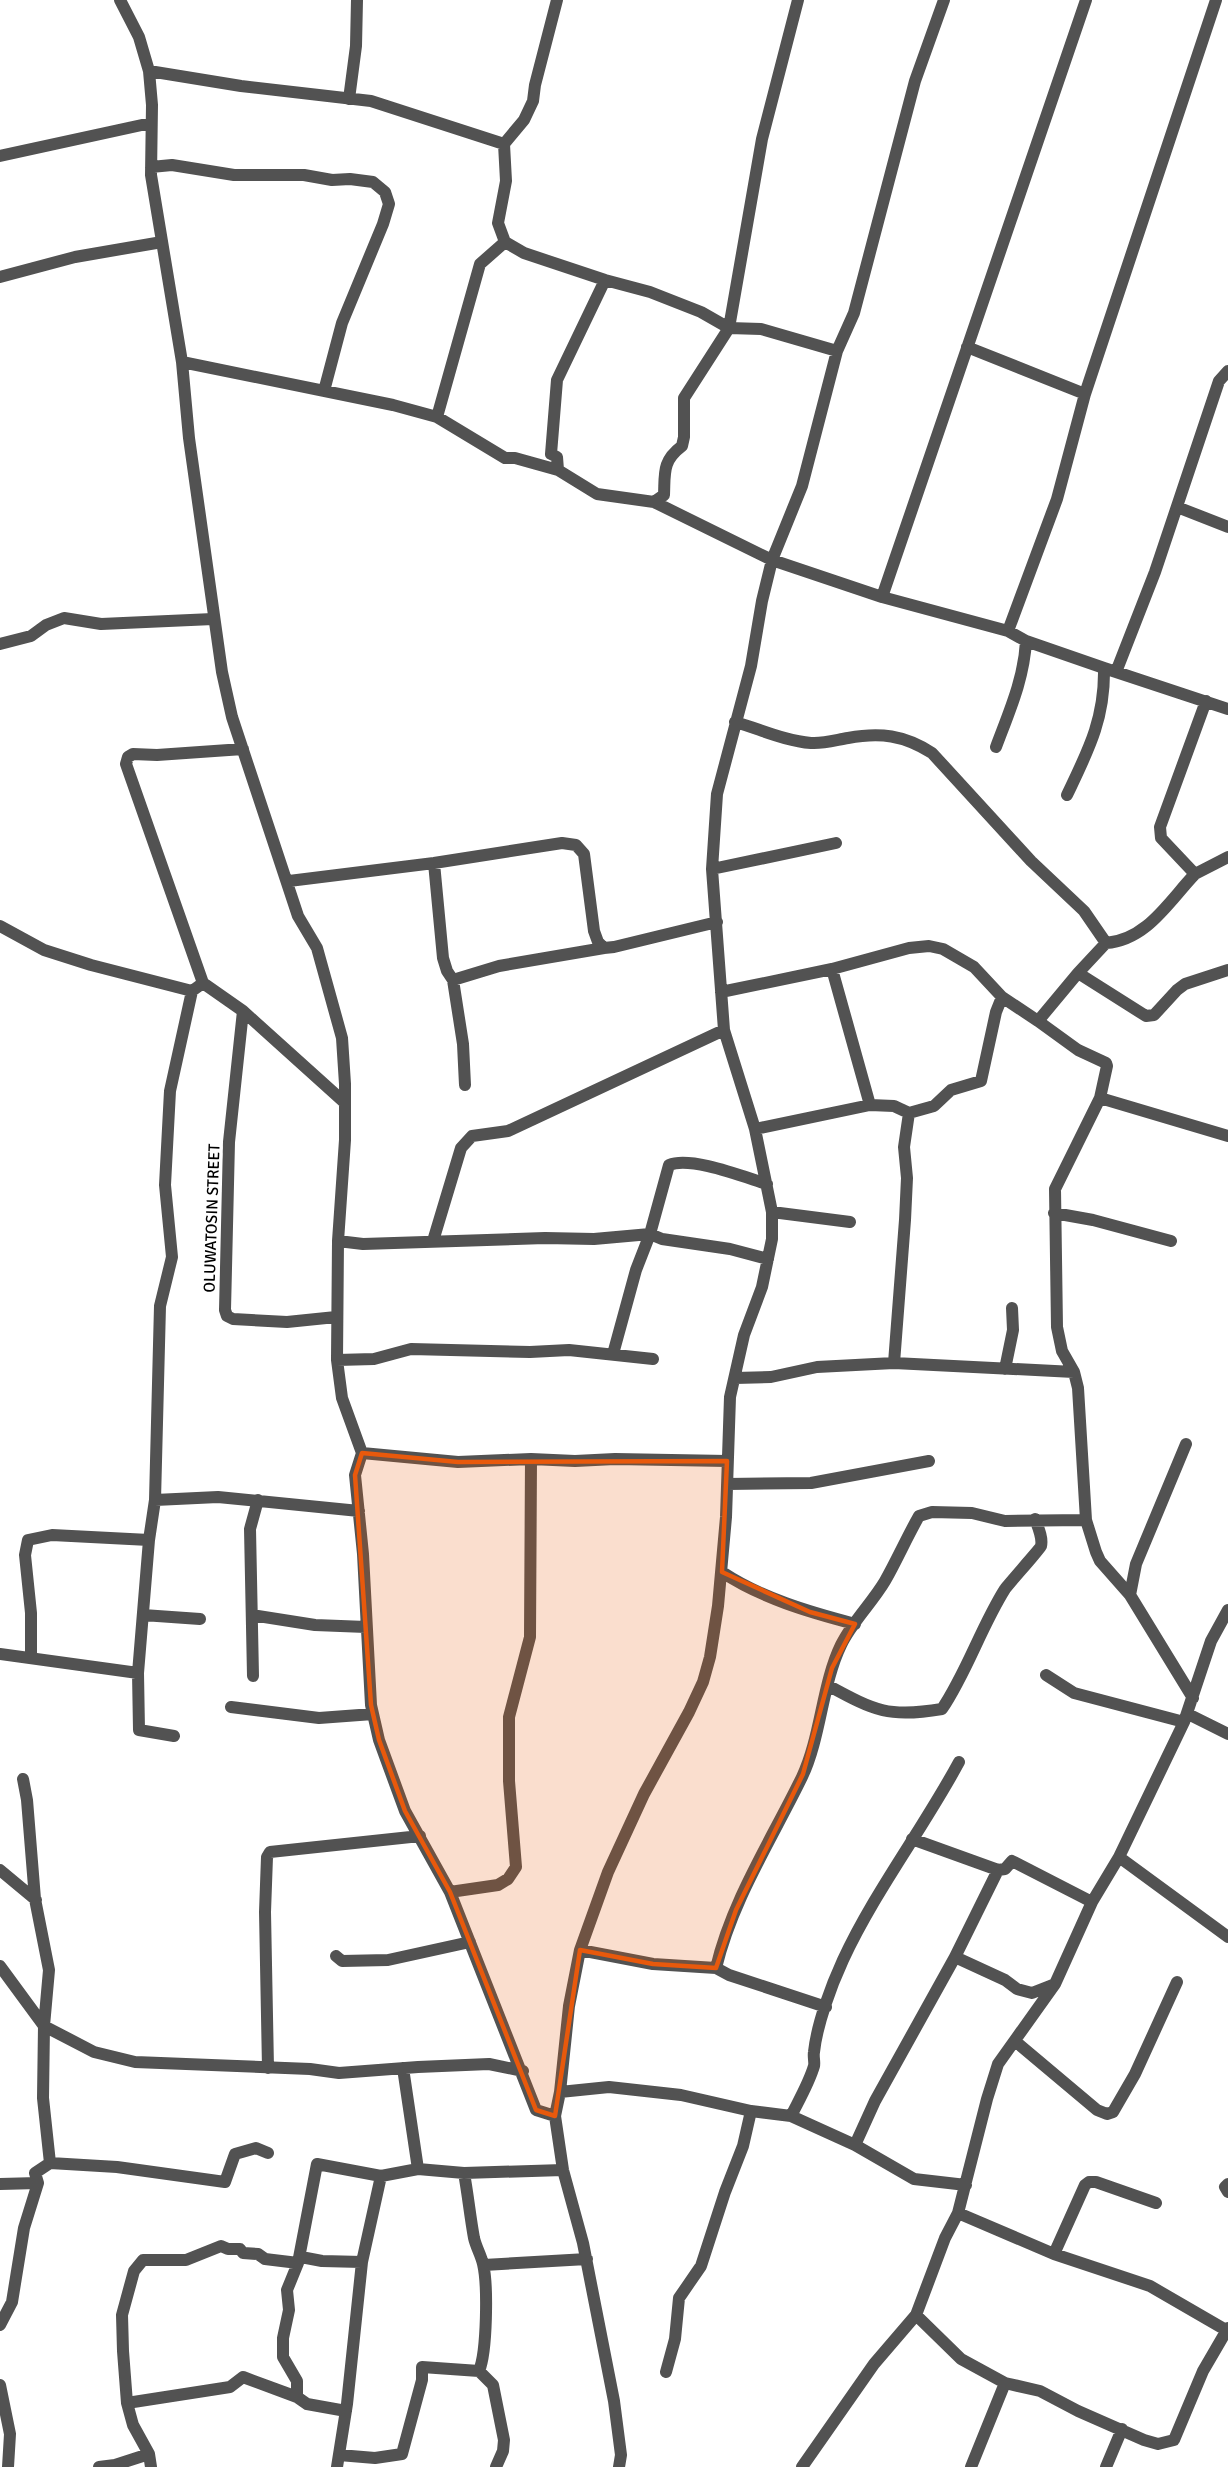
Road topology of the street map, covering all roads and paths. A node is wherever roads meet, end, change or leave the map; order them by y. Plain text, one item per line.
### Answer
1 (120, 0) edge
2 (357, 0) edge
3 (557, 0) edge
4 (798, 0) edge
5 (944, 0) edge
6 (1086, 0) edge
7 (1216, 0) edge
8 (149, 71) junction
9 (349, 99) junction
10 (151, 123) junction
11 (504, 144) junction
12 (0, 156) edge
13 (151, 166) junction
14 (162, 242) junction
15 (505, 242) junction
16 (0, 277) edge
17 (605, 280) junction
18 (729, 328) junction
19 (967, 347) junction
20 (837, 351) junction
21 (182, 362) junction
22 (1228, 371) edge
23 (324, 391) junction
24 (1085, 394) junction
25 (437, 417) junction
26 (558, 470) junction
27 (654, 502) junction
28 (1177, 507) junction
29 (1228, 527) edge
30 (772, 561) junction
31 (882, 597) junction
32 (213, 618) junction
33 (1008, 631) junction
34 (1026, 641) junction
35 (0, 644) edge
36 (1110, 670) junction
37 (1206, 702) junction
38 (1228, 709) edge
39 (735, 722) junction
40 (996, 747) dead end
41 (243, 749) junction
42 (1067, 795) dead end
43 (836, 843) dead end
44 (1228, 857) edge
45 (434, 863) junction
46 (712, 869) junction
47 (1195, 874) junction
48 (289, 881) junction
49 (717, 922) junction
50 (0, 926) edge
51 (1106, 944) junction
52 (604, 948) junction
53 (831, 969) junction
54 (1228, 970) edge
55 (1078, 973) junction
56 (453, 980) junction
57 (203, 983) junction
58 (192, 991) junction
59 (721, 992) junction
60 (1002, 997) junction
61 (243, 1011) junction
62 (1038, 1022) junction
63 (724, 1030) junction
64 (465, 1085) dead end
65 (1100, 1098) junction
66 (344, 1102) junction
67 (870, 1105) junction
68 (909, 1113) junction
69 (755, 1129) junction
70 (1228, 1136) edge
71 (767, 1184) junction
72 (772, 1212) junction
73 (1054, 1213) junction
74 (850, 1222) dead end
75 (650, 1234) junction
76 (338, 1241) junction
77 (433, 1241) junction
78 (1171, 1241) dead end
79 (768, 1259) junction
80 (1012, 1308) dead end
81 (336, 1317) junction
82 (613, 1354) junction
83 (653, 1359) dead end
84 (337, 1360) junction
85 (894, 1363) junction
86 (1005, 1369) junction
87 (1074, 1372) junction
88 (735, 1378) junction
89 (1185, 1444) dead end
90 (362, 1453) junction
91 (531, 1459) junction
92 (727, 1461) junction
93 (929, 1461) dead end
94 (727, 1484) junction
95 (155, 1500) junction
96 (258, 1500) junction
97 (359, 1511) junction
98 (1035, 1519) junction
99 (1086, 1520) junction
100 (149, 1540) junction
101 (722, 1572) junction
102 (1130, 1595) junction
103 (1228, 1610) edge
104 (143, 1614) junction
105 (252, 1615) junction
106 (200, 1619) dead end
107 (855, 1624) junction
108 (366, 1627) junction
109 (0, 1654) edge
110 (31, 1657) junction
111 (138, 1673) junction
112 (1046, 1675) dead end
113 (253, 1676) dead end
114 (829, 1686) junction
115 (1192, 1698) junction
116 (231, 1707) dead end
117 (373, 1714) junction
118 (1186, 1718) junction
119 (1228, 1734) edge
120 (174, 1736) dead end
121 (959, 1762) dead end
122 (23, 1779) dead end
123 (420, 1836) junction
124 (912, 1839) junction
125 (1119, 1857) junction
126 (0, 1870) edge
127 (998, 1870) junction
128 (450, 1892) junction
129 (36, 1900) junction
130 (1092, 1902) junction
131 (1228, 1937) edge
132 (470, 1942) junction
133 (580, 1950) junction
134 (336, 1956) dead end
135 (955, 1957) junction
136 (0, 1966) edge
137 (716, 1968) junction
138 (1177, 1982) dead end
139 (1055, 1984) junction
140 (826, 2007) junction
141 (44, 2026) junction
142 (1014, 2041) junction
143 (268, 2068) junction
144 (403, 2068) junction
145 (522, 2071) junction
146 (560, 2092) junction
147 (751, 2111) junction
148 (555, 2116) junction
149 (791, 2116) junction
150 (855, 2145) junction
151 (268, 2153) dead end
152 (50, 2163) junction
153 (418, 2169) junction
154 (563, 2170) junction
155 (464, 2173) junction
156 (381, 2176) junction
157 (38, 2183) junction
158 (0, 2184) edge
159 (1228, 2184) edge
160 (966, 2185) junction
161 (1228, 2192) edge
162 (1156, 2203) dead end
163 (958, 2213) junction
164 (1054, 2254) junction
165 (586, 2259) junction
166 (300, 2260) junction
167 (362, 2262) junction
168 (484, 2265) junction
169 (916, 2315) junction
170 (0, 2325) edge
171 (1227, 2329) edge
172 (479, 2371) junction
173 (666, 2372) dead end
174 (1005, 2383) junction
175 (0, 2385) edge
176 (297, 2397) junction
177 (127, 2403) junction
178 (346, 2411) junction
179 (1122, 2429) junction
180 (150, 2461) edge
181 (338, 2461) edge
182 (8, 2467) edge
183 (99, 2467) edge
184 (496, 2467) edge
185 (619, 2467) edge
186 (802, 2467) edge
187 (971, 2467) edge
188 (1106, 2467) edge

1 - 8 street
2 - 9 street
3 - 11 street
4 - 18 street
5 - 20 street
6 - 19 street
7 - 24 street
8 - 9 street
8 - 10 street
9 - 11 street
10 - 12 street
10 - 13 street
11 - 15 street
13 - 14 street
13 - 23 street
14 - 16 street
14 - 21 street
15 - 17 street
15 - 25 street
17 - 18 street
17 - 26 street
18 - 20 street
18 - 27 street
19 - 24 street
19 - 31 street
20 - 30 street
21 - 23 street
21 - 32 street
22 - 28 street
23 - 25 street
24 - 33 street
25 - 26 street
26 - 27 street
27 - 30 street
28 - 29 street
28 - 36 street
30 - 31 street
30 - 39 street
31 - 33 street
32 - 35 street
32 - 41 street
33 - 34 street
34 - 36 street
34 - 40 street
36 - 37 street
36 - 42 street
37 - 38 street
37 - 47 street
39 - 46 street
39 - 51 street
41 - 48 street
41 - 57 street
43 - 46 street
44 - 47 street
45 - 48 street
45 - 52 street
45 - 56 street
46 - 49 street
47 - 51 street
48 - 66 street
49 - 52 street
49 - 59 street
50 - 58 street
51 - 55 street
52 - 56 street
53 - 59 street
53 - 60 street
53 - 67 street
54 - 55 street
55 - 62 street
56 - 64 street
57 - 58 street
57 - 61 street
58 - 95 street
59 - 63 street
60 - 62 street
60 - 68 street
61 - 66 street
61 - 81 street, OLUWATOSIN STREET
62 - 65 street
63 - 69 street
63 - 77 street
65 - 70 street
65 - 73 street
66 - 76 street
67 - 68 street
67 - 69 street
68 - 85 street
69 - 71 street
71 - 72 street
71 - 75 street
72 - 74 street
72 - 79 street
73 - 78 street
73 - 87 street
75 - 77 street
75 - 79 street
75 - 82 street
76 - 77 street
76 - 81 street
79 - 88 street
80 - 86 street
81 - 84 street
82 - 83 street
82 - 84 street
84 - 90 street
85 - 86 street
85 - 88 street
86 - 87 street
87 - 99 street
88 - 92 street
89 - 102 street
90 - 91 street
90 - 97 street
91 - 92 street
91 - 128 street
92 - 94 street
93 - 94 street
94 - 101 street
95 - 96 street
95 - 100 street
96 - 97 street
96 - 105 street
97 - 108 street
98 - 99 street
98 - 107 street
98 - 114 street
99 - 102 street
100 - 104 street
100 - 110 street
101 - 107 street
101 - 133 street
102 - 115 street
103 - 115 street
104 - 106 street
104 - 111 street
105 - 108 street
105 - 113 street
107 - 114 street
108 - 117 street
109 - 110 street
110 - 111 street
111 - 120 street
112 - 118 street
114 - 137 street
115 - 118 street
116 - 117 street
117 - 123 street
118 - 119 street
118 - 125 street
121 - 124 street
122 - 129 street
123 - 128 street
123 - 143 street
124 - 127 street
124 - 140 street
125 - 130 street
125 - 131 street
126 - 129 street
127 - 130 street
127 - 135 street
128 - 132 street
129 - 141 street
130 - 139 street
132 - 134 street
132 - 145 street
133 - 137 street
133 - 146 street
135 - 139 street
135 - 150 street
136 - 141 street
137 - 140 street
138 - 142 street
139 - 142 street
140 - 149 street
141 - 143 street
141 - 152 street
142 - 160 street
143 - 144 street
144 - 145 street
144 - 153 street
145 - 148 street
146 - 147 street
146 - 148 street
147 - 149 street
147 - 173 street
148 - 154 street
149 - 150 street
150 - 160 street
151 - 152 street
152 - 157 street
153 - 155 street
153 - 156 street
154 - 155 street
154 - 165 street
155 - 168 street
156 - 166 street
156 - 167 street
157 - 158 street
157 - 170 street
159 - 161 street
160 - 163 street
162 - 164 street
163 - 164 street
163 - 169 street
164 - 171 street
165 - 168 street
165 - 185 street
166 - 167 street
166 - 176 street
166 - 177 street
167 - 178 street
168 - 172 street
169 - 174 street
169 - 186 street
171 - 179 street
172 - 181 street
172 - 184 street
174 - 179 street
174 - 187 street
175 - 182 street
176 - 177 street
176 - 178 street
177 - 180 street
178 - 181 street
179 - 188 street
180 - 183 street

